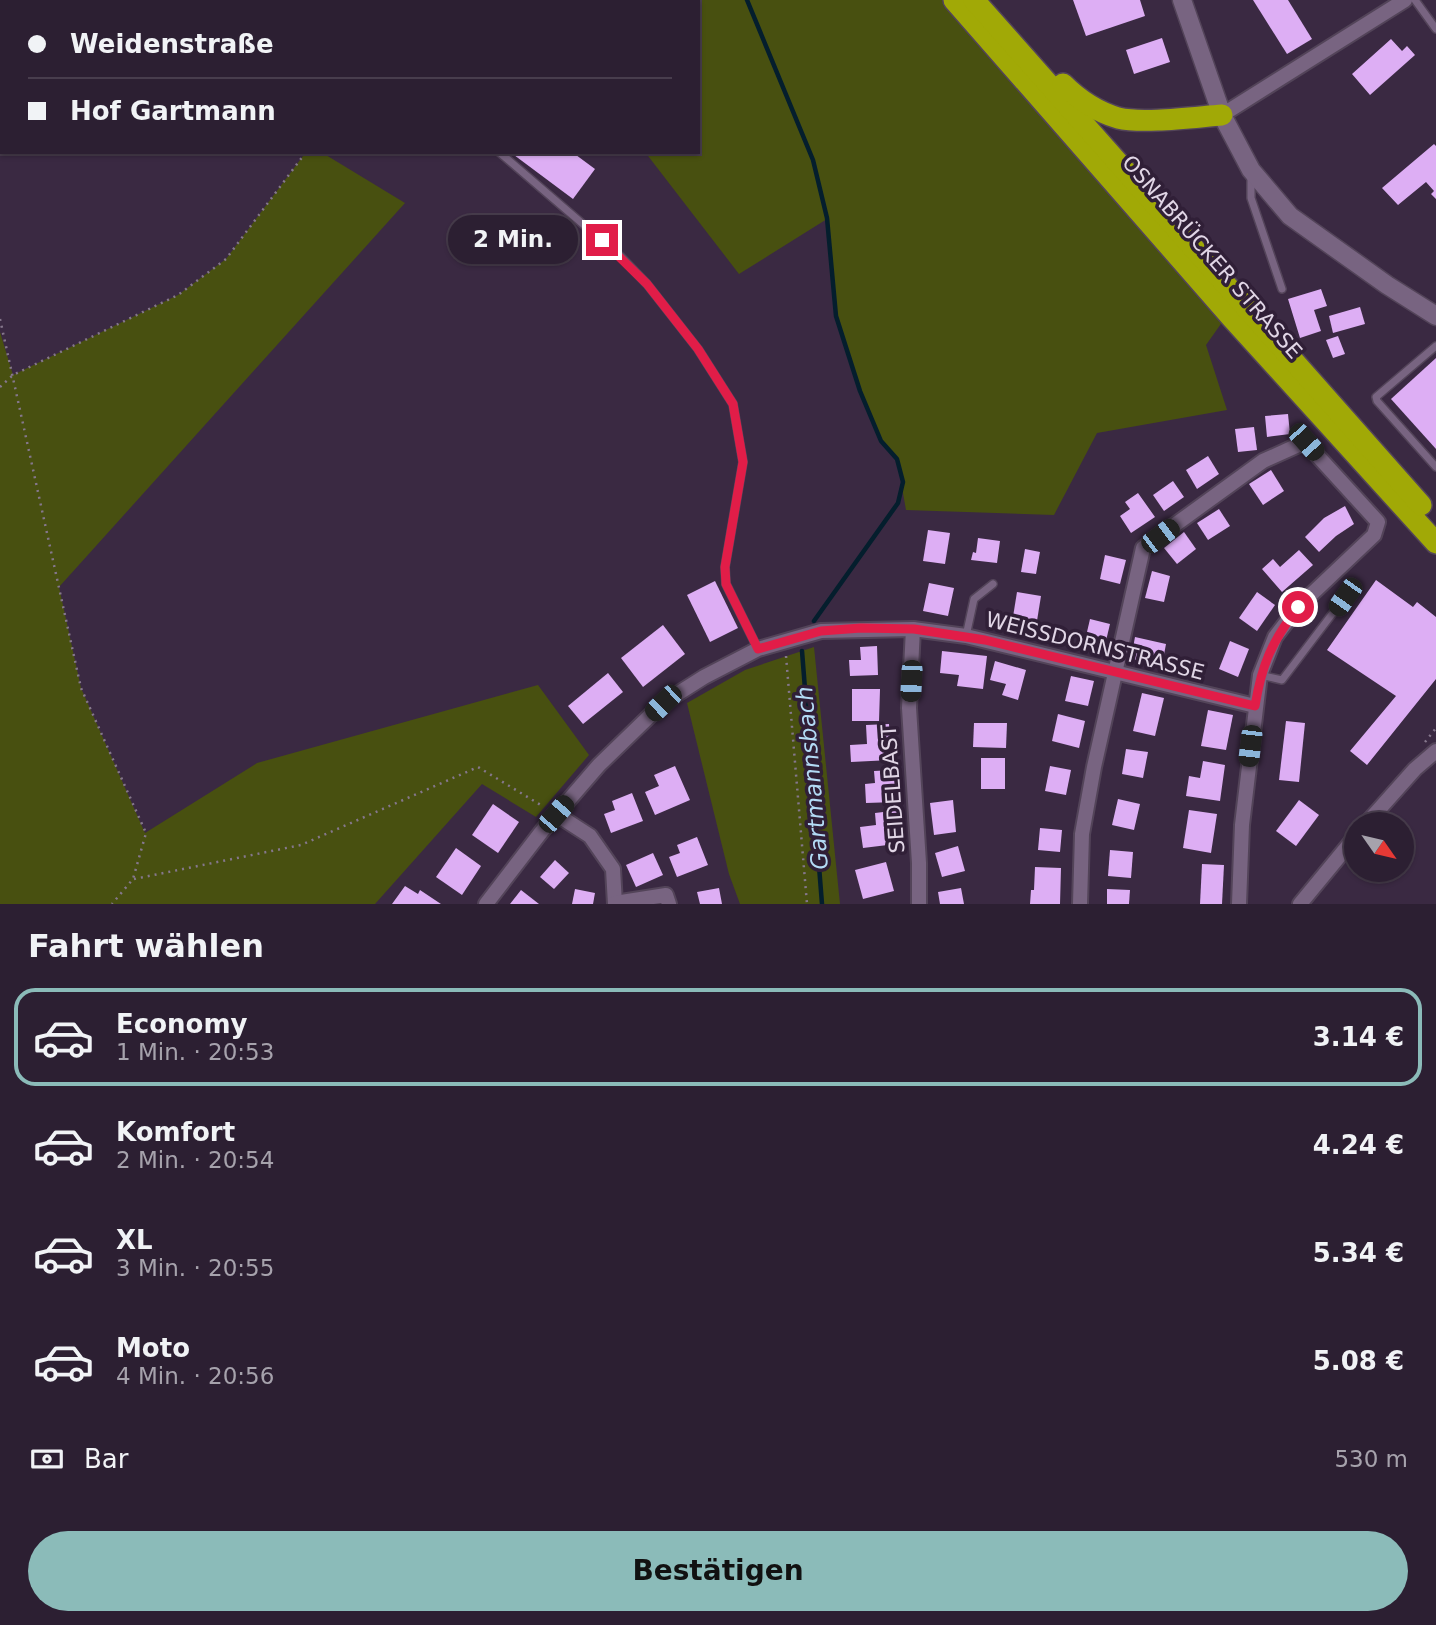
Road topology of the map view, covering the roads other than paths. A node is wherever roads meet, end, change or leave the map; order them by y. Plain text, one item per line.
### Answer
1 (954, 0) edge
2 (975, 0) edge
3 (1181, 0) edge
4 (1405, 0) edge
5 (1415, 0) edge
6 (1436, 29) edge
7 (1222, 115) junction
8 (501, 154) edge
9 (1251, 170) junction
10 (1282, 289) dead end
11 (1436, 316) edge
12 (1436, 346) edge
13 (1436, 467) edge
14 (1436, 522) edge
15 (1436, 543) edge
16 (993, 584) dead end
17 (1345, 597) dead end
18 (914, 629) junction
19 (966, 636) junction
20 (758, 649) junction
21 (1116, 674) junction
22 (1260, 675) junction
23 (1255, 706) junction
24 (1436, 751) edge
25 (1436, 766) edge
26 (1387, 799) junction
27 (1376, 812) edge
28 (556, 814) junction
29 (1344, 851) edge
30 (486, 904) edge
31 (615, 904) edge
32 (669, 904) edge
33 (919, 904) edge
34 (1080, 904) edge
35 (1239, 904) edge
36 (1300, 904) edge

1 - 15 highway, OSNABRÜCKER STRASSE
2 - 7 highway
2 - 14 highway, OSNABRÜCKER STRASSE
3 - 7 street
4 - 7 street
5 - 6 lane
7 - 9 street
8 - 20 lane
9 - 10 lane
9 - 11 street
12 - 13 lane
16 - 19 lane
17 - 22 lane
18 - 19 street, WEISSDORNSTRASSE
18 - 20 street, WEISSDORNSTRASSE
18 - 33 street, SEIDELBAST
19 - 21 street, WEISSDORNSTRASSE
20 - 28 street, WEISSDORNSTRASSE
21 - 22 street
21 - 23 street, WEISSDORNSTRASSE
21 - 34 street
22 - 23 street
23 - 35 street
24 - 26 street
25 - 26 street
26 - 27 street
28 - 30 street, WEISSDORNSTRASSE
28 - 31 street
29 - 36 street
31 - 32 street

